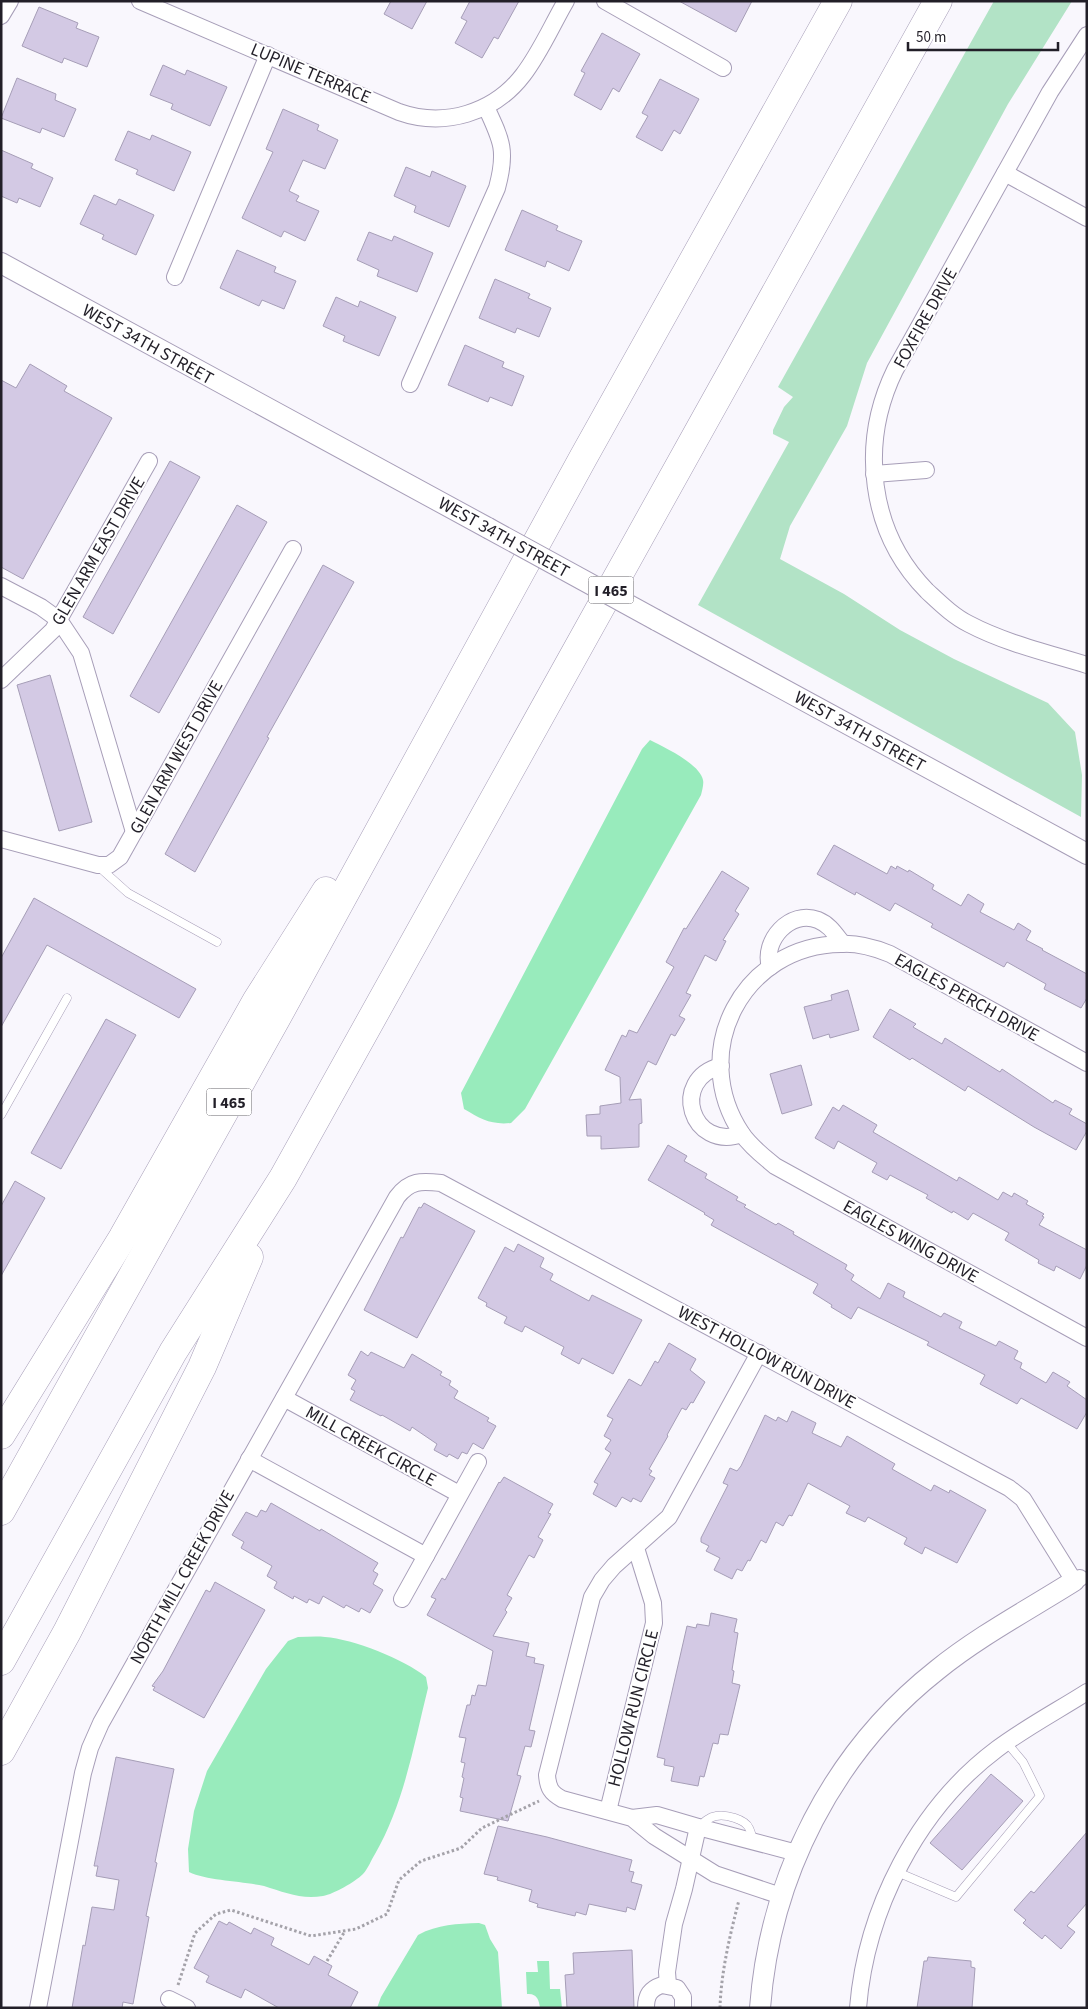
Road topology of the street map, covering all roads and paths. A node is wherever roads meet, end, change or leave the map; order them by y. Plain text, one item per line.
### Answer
1 (10, 1) edge
2 (140, 1) edge
3 (566, 1) edge
4 (605, 1) edge
5 (838, 1) edge
6 (938, 1) edge
7 (1, 16) edge
8 (1087, 35) edge
9 (268, 55) junction
10 (723, 68) dead end
11 (486, 107) junction
12 (1005, 173) junction
13 (1087, 218) edge
14 (1, 263) edge
15 (175, 277) dead end
16 (410, 384) dead end
17 (149, 461) dead end
18 (926, 470) dead end
19 (874, 474) junction
20 (293, 549) dead end
21 (1, 586) edge
22 (58, 620) junction
23 (1087, 666) edge
24 (1, 680) edge
25 (454, 691) junction
26 (134, 832) junction
27 (1, 839) edge
28 (1087, 854) edge
29 (98, 865) junction
30 (217, 942) dead end
31 (843, 944) junction
32 (770, 967) junction
33 (67, 998) dead end
34 (734, 1007) joint
35 (1087, 1063) edge
36 (720, 1066) junction
37 (1, 1115) edge
38 (742, 1134) junction
39 (282, 1178) junction
40 (415, 1183) joint
41 (1087, 1338) edge
42 (759, 1353) junction
43 (284, 1398) junction
44 (1, 1435) edge
45 (249, 1459) junction
46 (478, 1462) dead end
47 (459, 1494) junction
48 (1, 1511) edge
49 (636, 1548) junction
50 (426, 1556) junction
51 (1080, 1577) edge
52 (402, 1599) dead end
53 (1, 1661) edge
54 (1087, 1692) edge
55 (1007, 1743) junction
56 (1, 1751) edge
57 (553, 1794) junction
58 (608, 1811) junction
59 (632, 1818) junction
60 (698, 1828) junction
61 (797, 1854) junction
62 (691, 1859) junction
63 (897, 1872) junction
64 (743, 1884) junction
65 (781, 1896) junction
66 (345, 1931) junction
67 (327, 1961) dead end
68 (668, 1985) junction
69 (169, 1999) joint
70 (38, 2008) edge
71 (187, 2008) edge
72 (646, 2008) edge
73 (683, 2008) edge
74 (720, 2008) edge
75 (760, 2008) edge
76 (858, 2008) edge

1 - 7 street
2 - 9 street, LUPINE TERRACE
3 - 11 street, LUPINE TERRACE
4 - 10 street
5 - 25 highway, I 465
6 - 39 highway, I 465
8 - 12 street, FOXFIRE DRIVE
9 - 11 street, LUPINE TERRACE
9 - 15 street
11 - 16 street
12 - 13 street
12 - 19 street, FOXFIRE DRIVE
14 - 28 street, WEST 34TH STREET, bridge
17 - 22 street, GLEN ARM EAST DRIVE
18 - 19 street
19 - 23 street, FOXFIRE DRIVE
20 - 26 street, GLEN ARM WEST DRIVE
21 - 22 street
22 - 24 street, GLEN ARM EAST DRIVE
22 - 26 street
25 - 44 highway
25 - 48 highway, I 465
26 - 29 street, GLEN ARM WEST DRIVE
27 - 29 street
29 - 30 lane
31 - 32 street, EAGLES PERCH DRIVE
31 - 32 street
31 - 35 street, EAGLES PERCH DRIVE
32 - 34 street, EAGLES PERCH DRIVE
33 - 37 lane
34 - 36 street, EAGLES WING DRIVE
36 - 38 street, EAGLES WING DRIVE
36 - 38 street
38 - 41 street, EAGLES WING DRIVE
39 - 53 highway, I 465
39 - 56 highway
40 - 42 street, WEST HOLLOW RUN DRIVE
40 - 43 street, NORTH MILL CREEK DRIVE
42 - 49 street
42 - 51 street, WEST HOLLOW RUN DRIVE
43 - 45 street, NORTH MILL CREEK DRIVE
43 - 47 street, MILL CREEK CIRCLE
45 - 50 street
45 - 70 street, NORTH MILL CREEK DRIVE
46 - 47 street
47 - 50 street
49 - 57 street
49 - 58 street, HOLLOW RUN CIRCLE
50 - 52 street
51 - 61 street
54 - 55 street
55 - 63 street
55 - 63 lane
57 - 58 street
57 - 66 path
58 - 59 street
59 - 60 street
59 - 62 street
60 - 61 street
60 - 62 street
61 - 65 street
62 - 64 street
62 - 68 street
63 - 76 street
64 - 65 street
64 - 74 path
65 - 75 street
66 - 67 path
66 - 69 path
68 - 72 street
68 - 73 street
69 - 71 street

